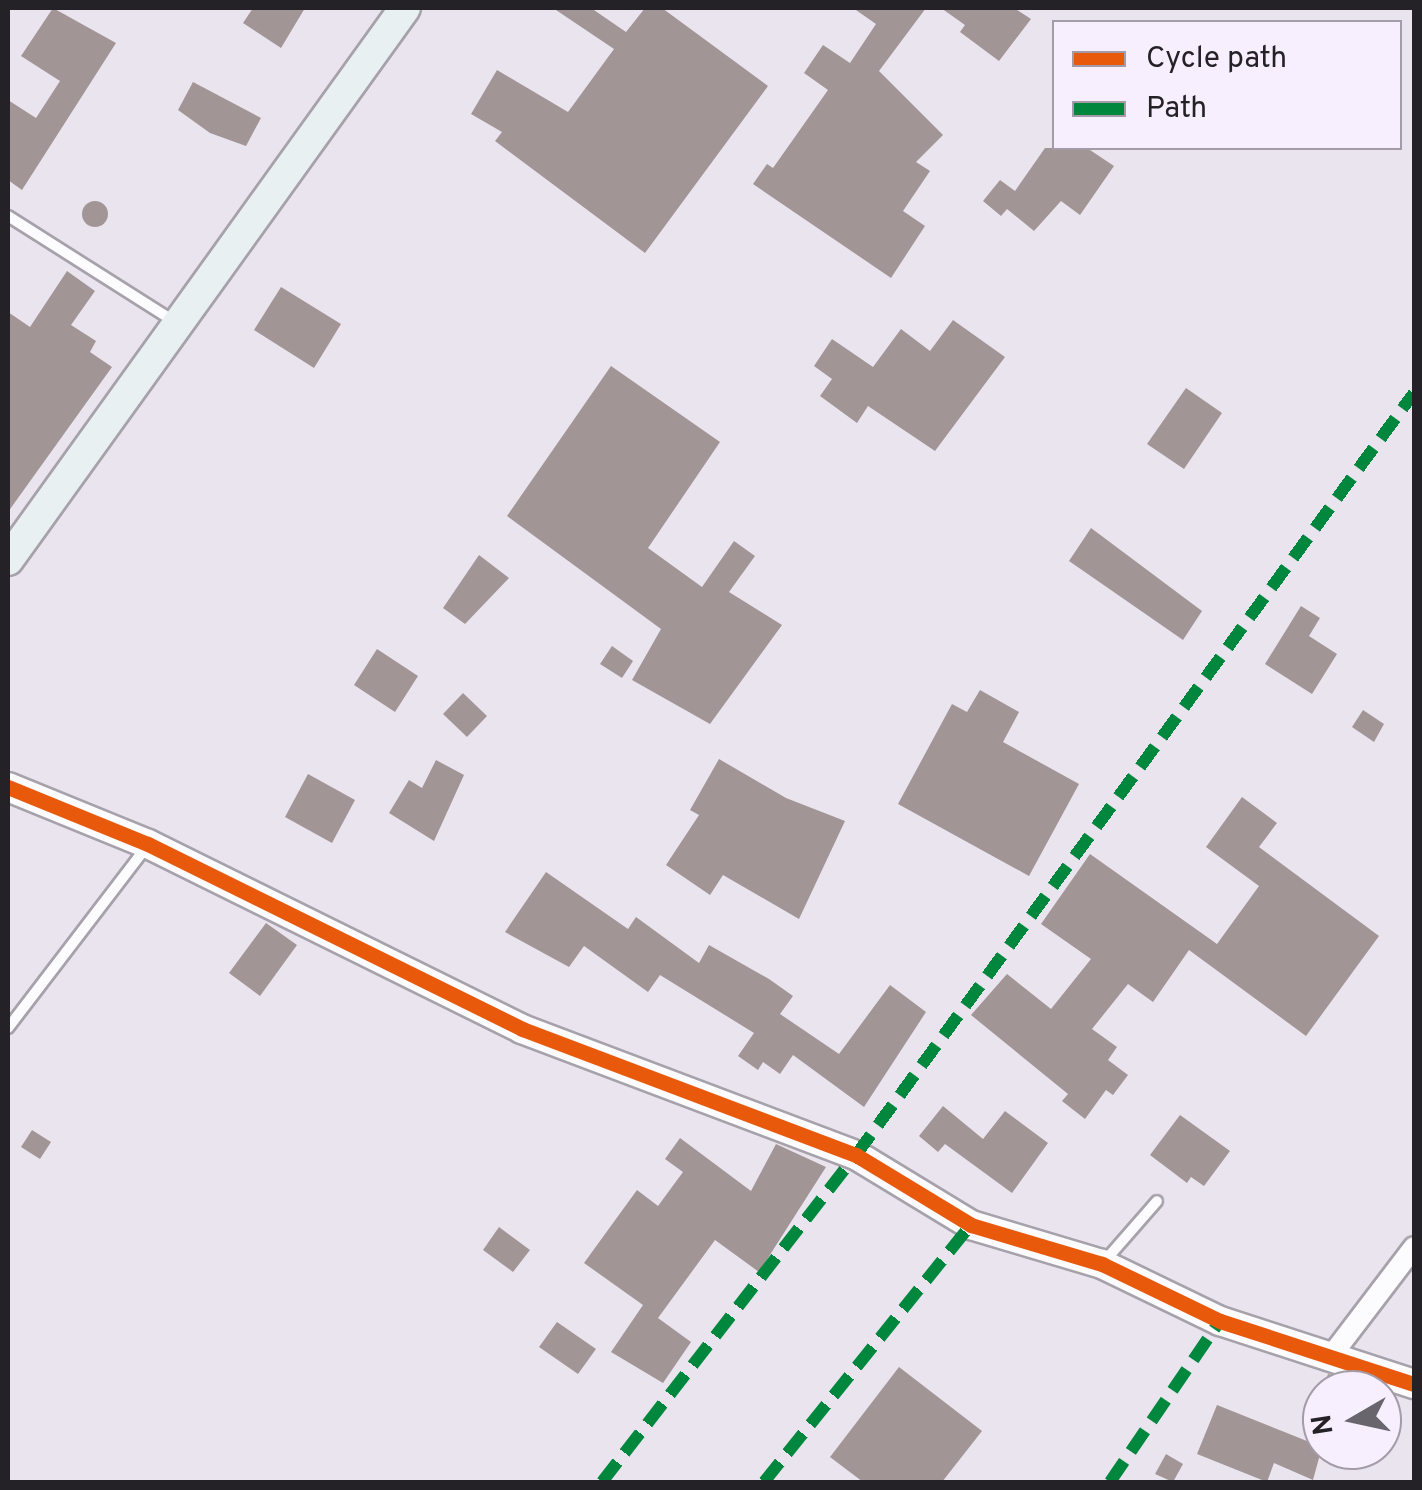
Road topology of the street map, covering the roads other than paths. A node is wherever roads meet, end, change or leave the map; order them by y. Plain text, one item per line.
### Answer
1 (405, 8) edge
2 (8, 216) edge
3 (180, 325) junction
4 (8, 560) edge
5 (8, 787) edge
6 (148, 844) junction
7 (8, 1028) edge
8 (1157, 1201) dead end
9 (1414, 1247) edge
10 (1102, 1264) junction
11 (1328, 1360) junction
12 (1414, 1384) edge

1 - 3 main road
2 - 3 lane
3 - 4 main road
5 - 6 street
6 - 7 lane
6 - 10 street
8 - 10 lane
9 - 11 street
10 - 11 street
11 - 12 street

